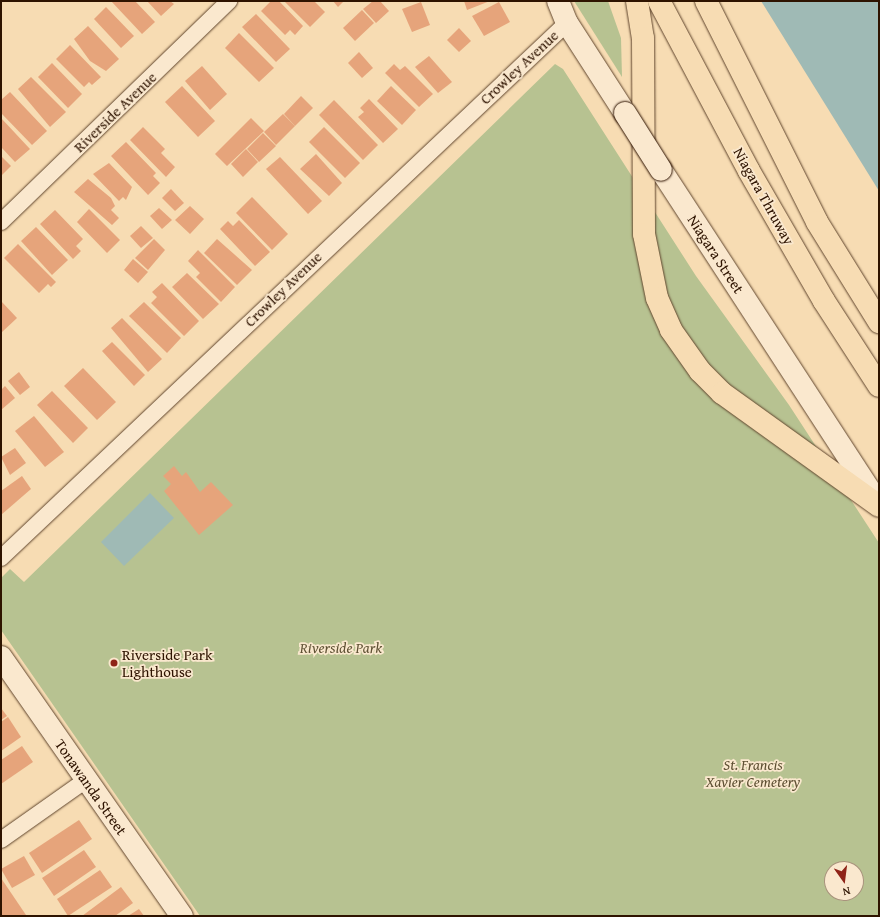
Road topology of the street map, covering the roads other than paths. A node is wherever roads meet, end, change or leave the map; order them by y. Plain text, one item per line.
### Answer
1 (229, 1) edge
2 (558, 1) edge
3 (637, 1) edge
4 (660, 1) edge
5 (706, 1) edge
6 (567, 23) junction
7 (1, 222) edge
8 (879, 322) edge
9 (879, 386) edge
10 (879, 505) edge
11 (1, 558) edge
12 (1, 657) edge
13 (86, 780) junction
14 (1, 840) edge
15 (182, 916) edge

1 - 7 street, Riverside Avenue
2 - 6 main road, Niagara Street
3 - 10 highway
4 - 9 highway, Niagara Thruway
5 - 8 highway
6 - 10 main road, Niagara Street, bridge
6 - 11 street, Crowley Avenue
12 - 13 main road, Tonawanda Street
13 - 14 street
13 - 15 main road, Tonawanda Street

